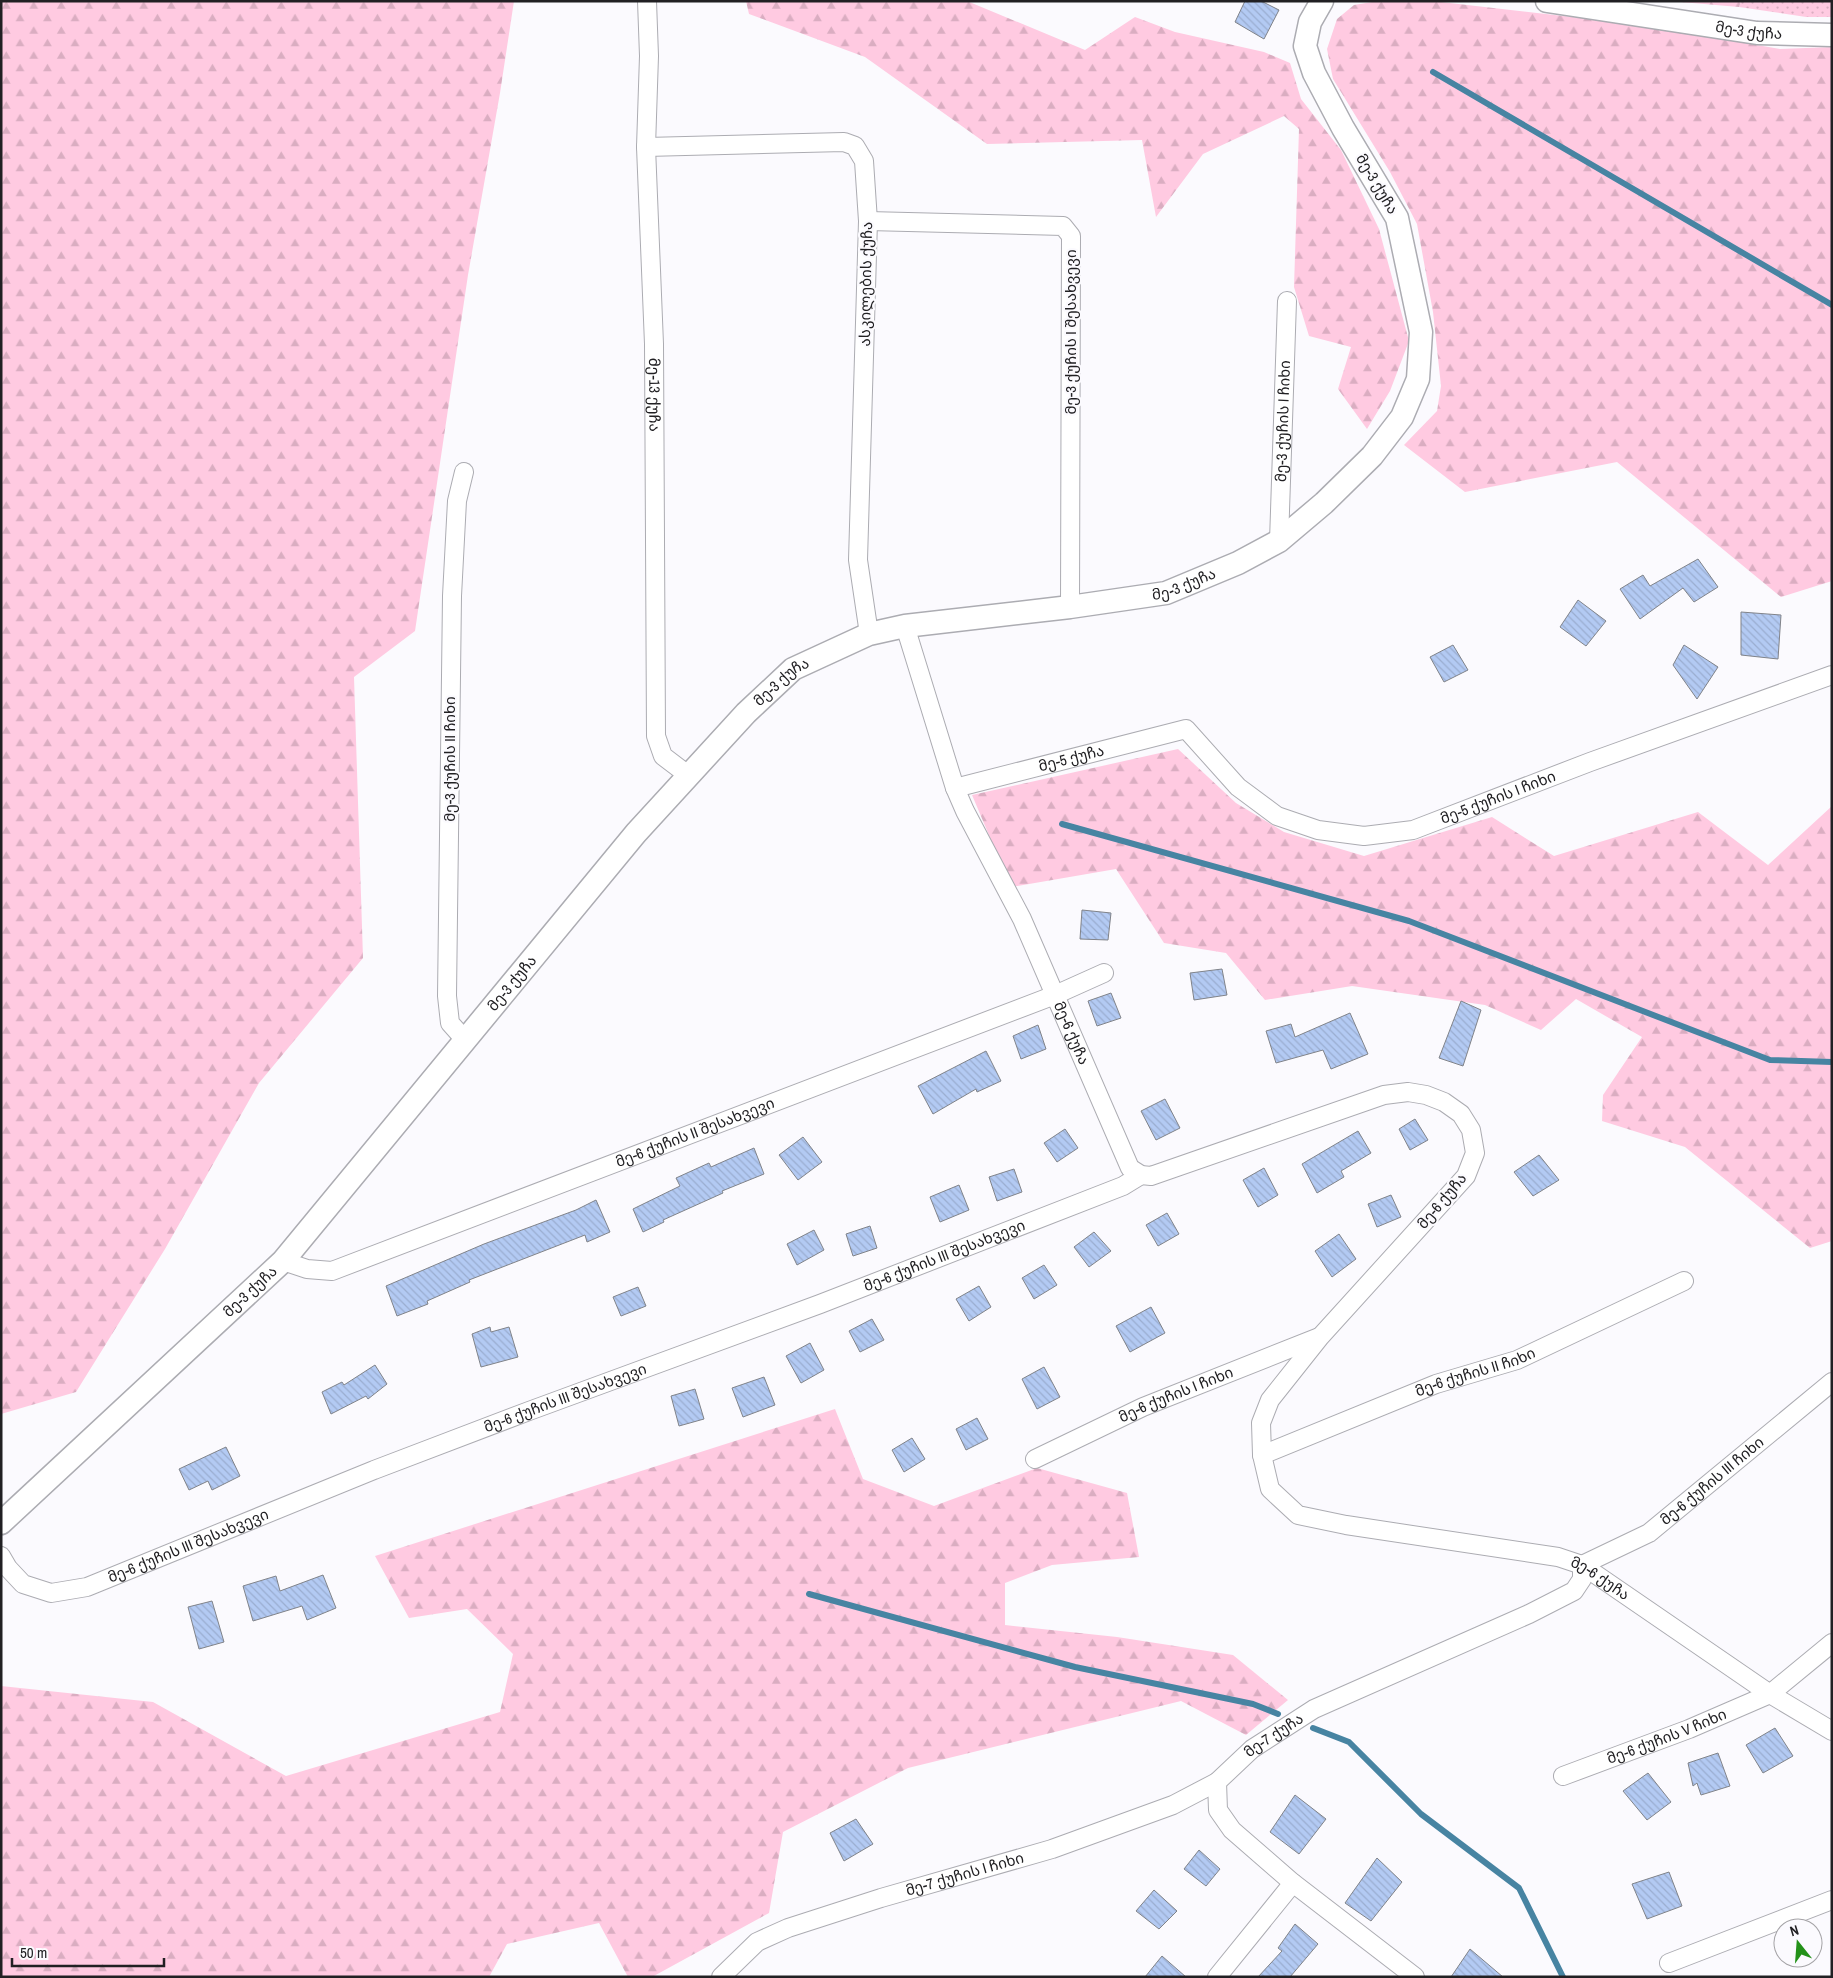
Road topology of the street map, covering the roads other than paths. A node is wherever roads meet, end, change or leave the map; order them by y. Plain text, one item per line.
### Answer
1 (647, 1) edge
2 (1322, 1) edge
3 (1547, 1) edge
4 (1832, 35) edge
5 (646, 147) junction
6 (868, 221) junction
7 (1287, 301) dead end
8 (464, 472) dead end
9 (1279, 541) junction
10 (1070, 607) junction
11 (905, 626) junction
12 (869, 634) junction
13 (1832, 675) edge
14 (1186, 729) joint
15 (688, 775) junction
16 (955, 788) junction
17 (1104, 973) dead end
18 (1055, 995) junction
19 (466, 1041) junction
20 (1141, 1175) junction
21 (283, 1261) junction
22 (1684, 1281) dead end
23 (1320, 1337) junction
24 (1832, 1382) edge
25 (1262, 1455) junction
26 (1035, 1459) dead end
27 (1, 1522) edge
28 (1, 1556) edge
29 (1582, 1565) junction
30 (1832, 1643) edge
31 (1770, 1694) junction
32 (1832, 1731) edge
33 (1562, 1776) dead end
34 (1217, 1782) junction
35 (1293, 1883) junction
36 (1832, 1900) edge
37 (1668, 1964) dead end
38 (720, 1977) edge
39 (1217, 1977) edge
40 (1415, 1977) edge

1 - 5 street, მე-13 ქუჩა
2 - 9 street, მე-3 ქუჩა
3 - 4 street, მე-3 ქუჩა
5 - 6 street, ასკილების ქუჩა
5 - 15 street, მე-13 ქუჩა
6 - 10 street, მე-3 ქუჩის I შესახვევი
6 - 12 street, ასკილების ქუჩა
7 - 9 street, მე-3 ქუჩის I ჩიხი
8 - 19 street, მე-3 ქუჩის II ჩიხი
9 - 10 street, მე-3 ქუჩა
10 - 11 street, მე-3 ქუჩა
11 - 12 street, მე-3 ქუჩა
11 - 16 street, მე-6 ქუჩა
12 - 15 street, მე-3 ქუჩა
13 - 14 street, მე-5 ქუჩის I ჩიხი
14 - 16 street, მე-5 ქუჩა
15 - 19 street, მე-3 ქუჩა
16 - 18 street, მე-6 ქუჩა
17 - 18 street, მე-6 ქუჩის II შესახვევი
18 - 20 street, მე-6 ქუჩა
18 - 21 street, მე-6 ქუჩის II შესახვევი
19 - 21 street, მე-3 ქუჩა
20 - 23 street, მე-6 ქუჩა
20 - 28 street, მე-6 ქუჩის III შესახვევი
21 - 27 street, მე-3 ქუჩა
22 - 25 street, მე-6 ქუჩის II ჩიხი
23 - 25 street, მე-6 ქუჩა
23 - 26 street, მე-6 ქუჩის I ჩიხი
24 - 29 street, მე-6 ქუჩის III ჩიხი
25 - 29 street, მე-6 ქუჩა
29 - 31 street, მე-6 ქუჩა
29 - 34 street, მე-7 ქუჩა
30 - 31 street, მე-6 ქუჩის V ჩიხი
31 - 32 street, მე-6 ქუჩა
31 - 33 street, მე-6 ქუჩის V ჩიხი
34 - 35 street
34 - 38 street, მე-7 ქუჩის I ჩიხი
35 - 39 street
35 - 40 street
36 - 37 street

